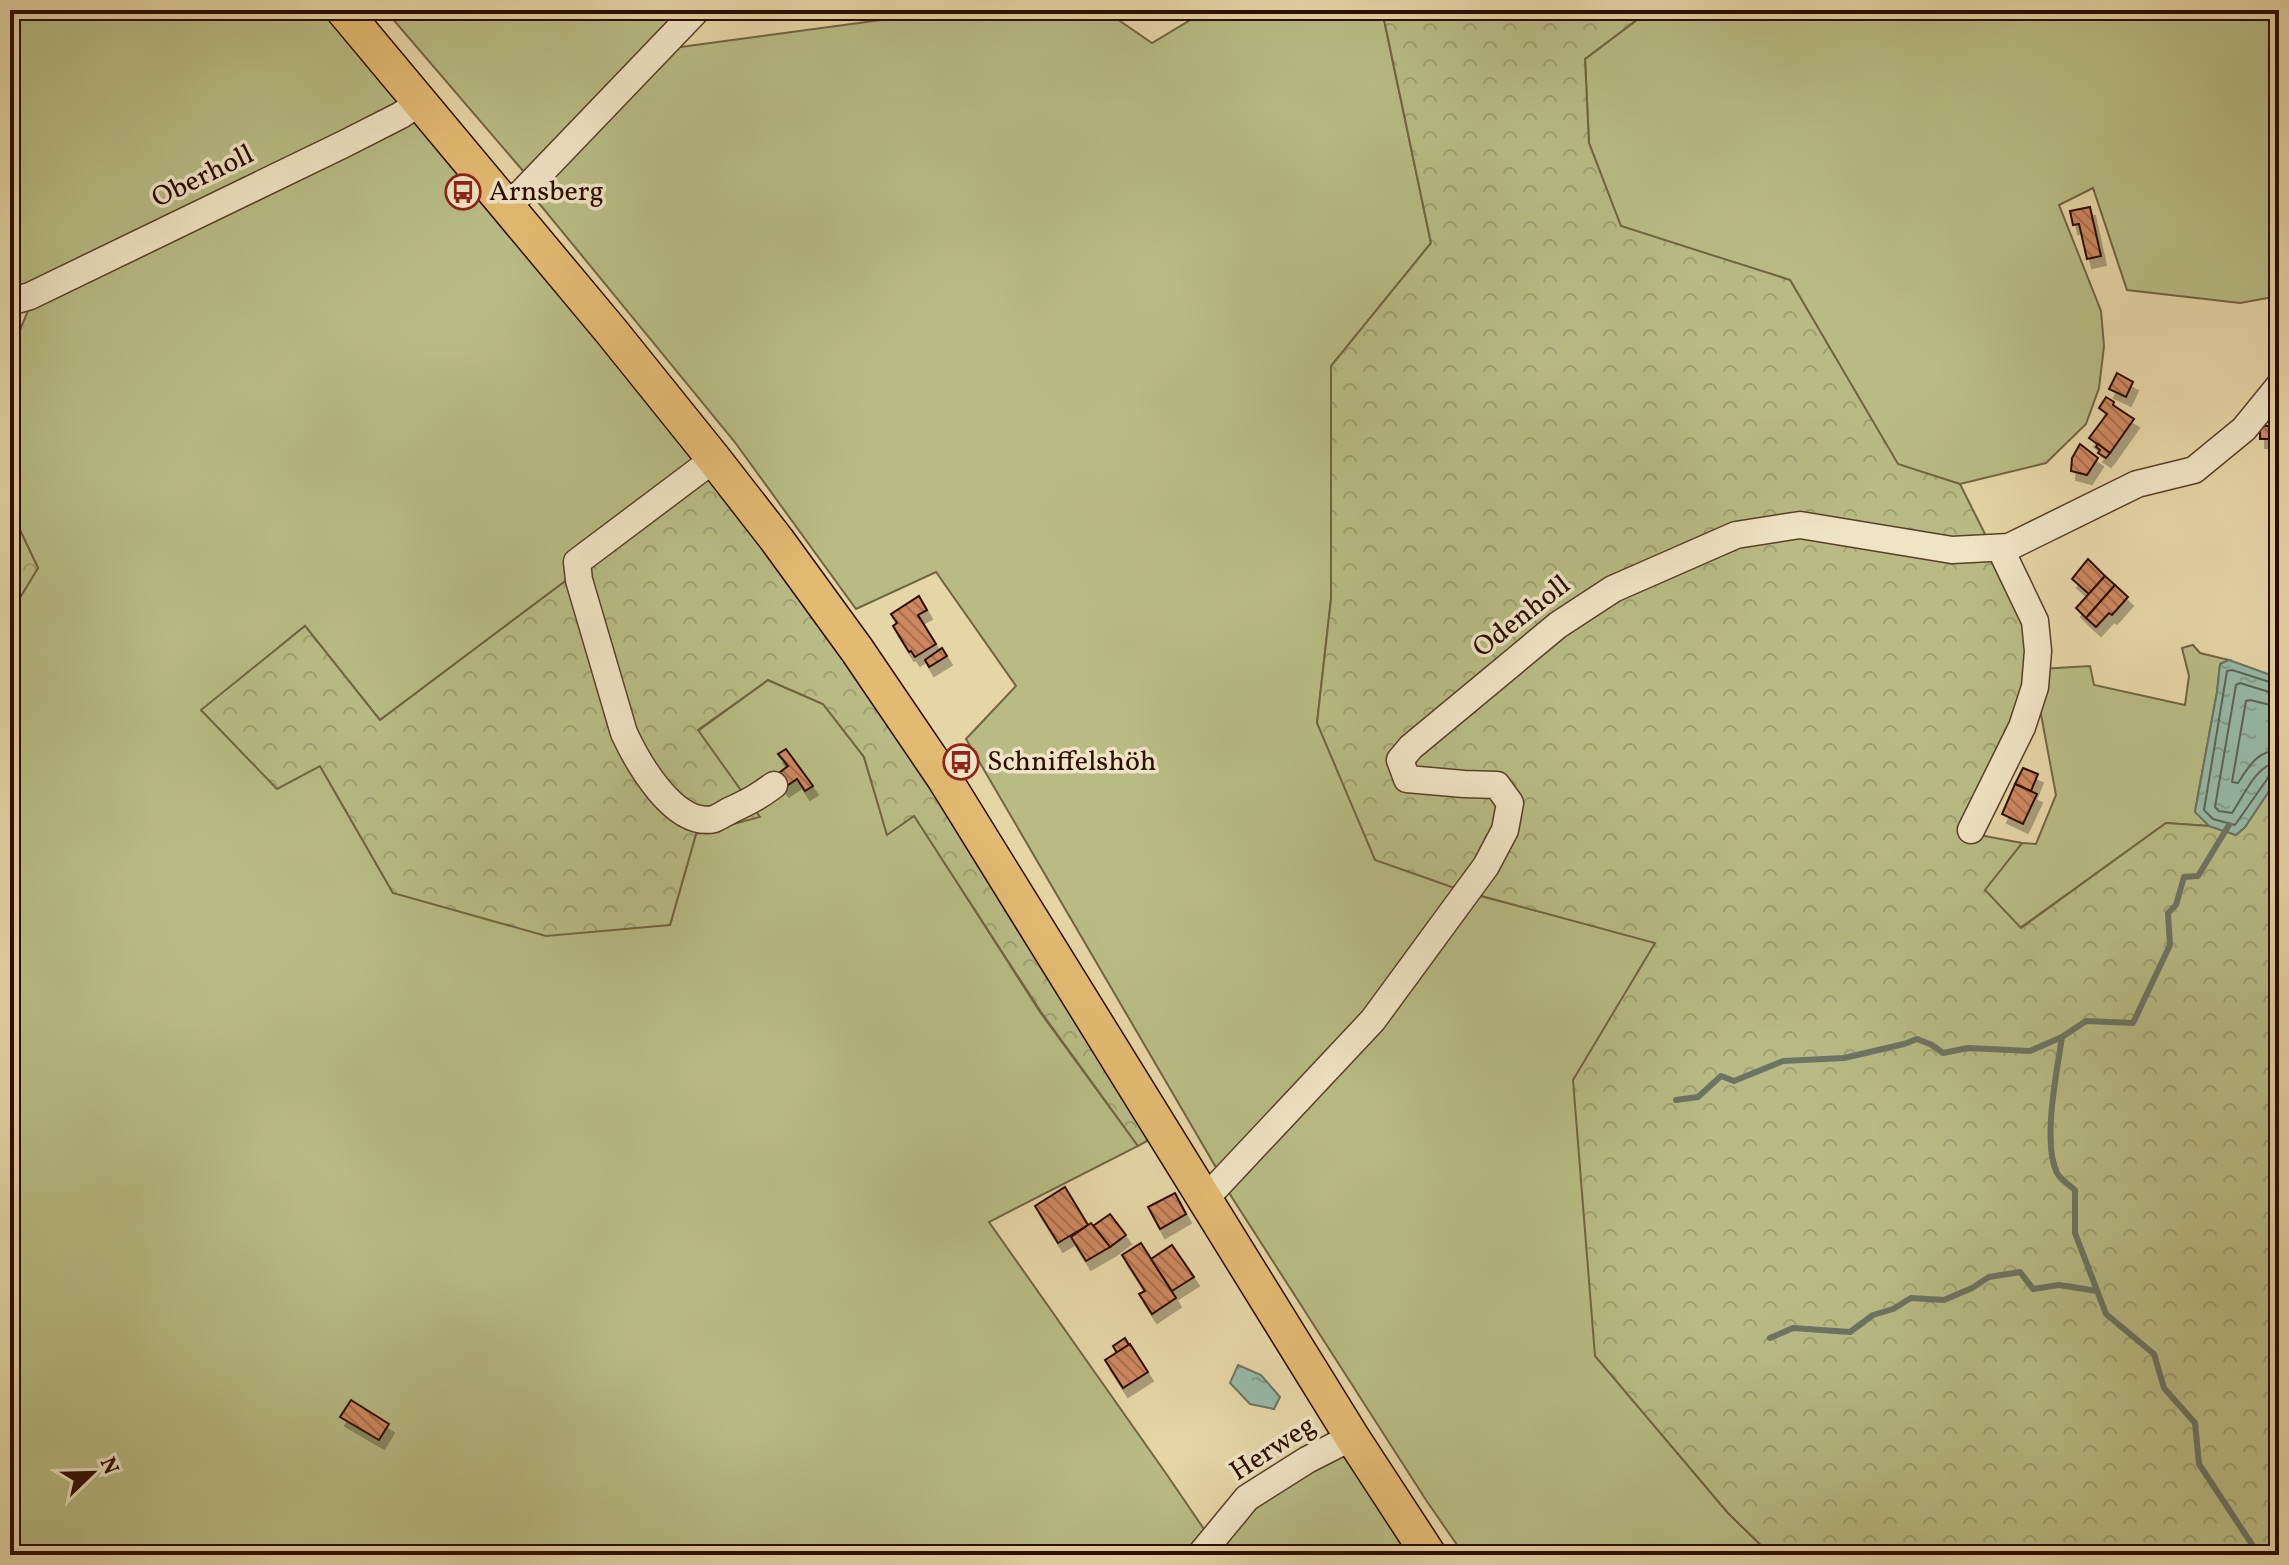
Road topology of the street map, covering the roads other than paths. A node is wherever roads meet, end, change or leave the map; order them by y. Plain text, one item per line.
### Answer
1 (343, 10) edge
2 (697, 10) edge
3 (420, 102) junction
4 (507, 208) junction
5 (10, 302) edge
6 (2279, 386) edge
7 (714, 459) junction
8 (2000, 548) junction
9 (774, 785) dead end
10 (1971, 830) dead end
11 (1205, 1199) junction
12 (1352, 1437) junction
13 (1200, 1555) edge
14 (1429, 1555) edge

1 - 3 main road
2 - 4 street
3 - 4 main road
3 - 5 street, Oberholl
4 - 7 main road
6 - 8 street, Odenholl
7 - 9 street
7 - 11 main road
8 - 10 street
8 - 11 street, Odenholl
11 - 12 main road
12 - 13 street, Herweg
12 - 14 main road

